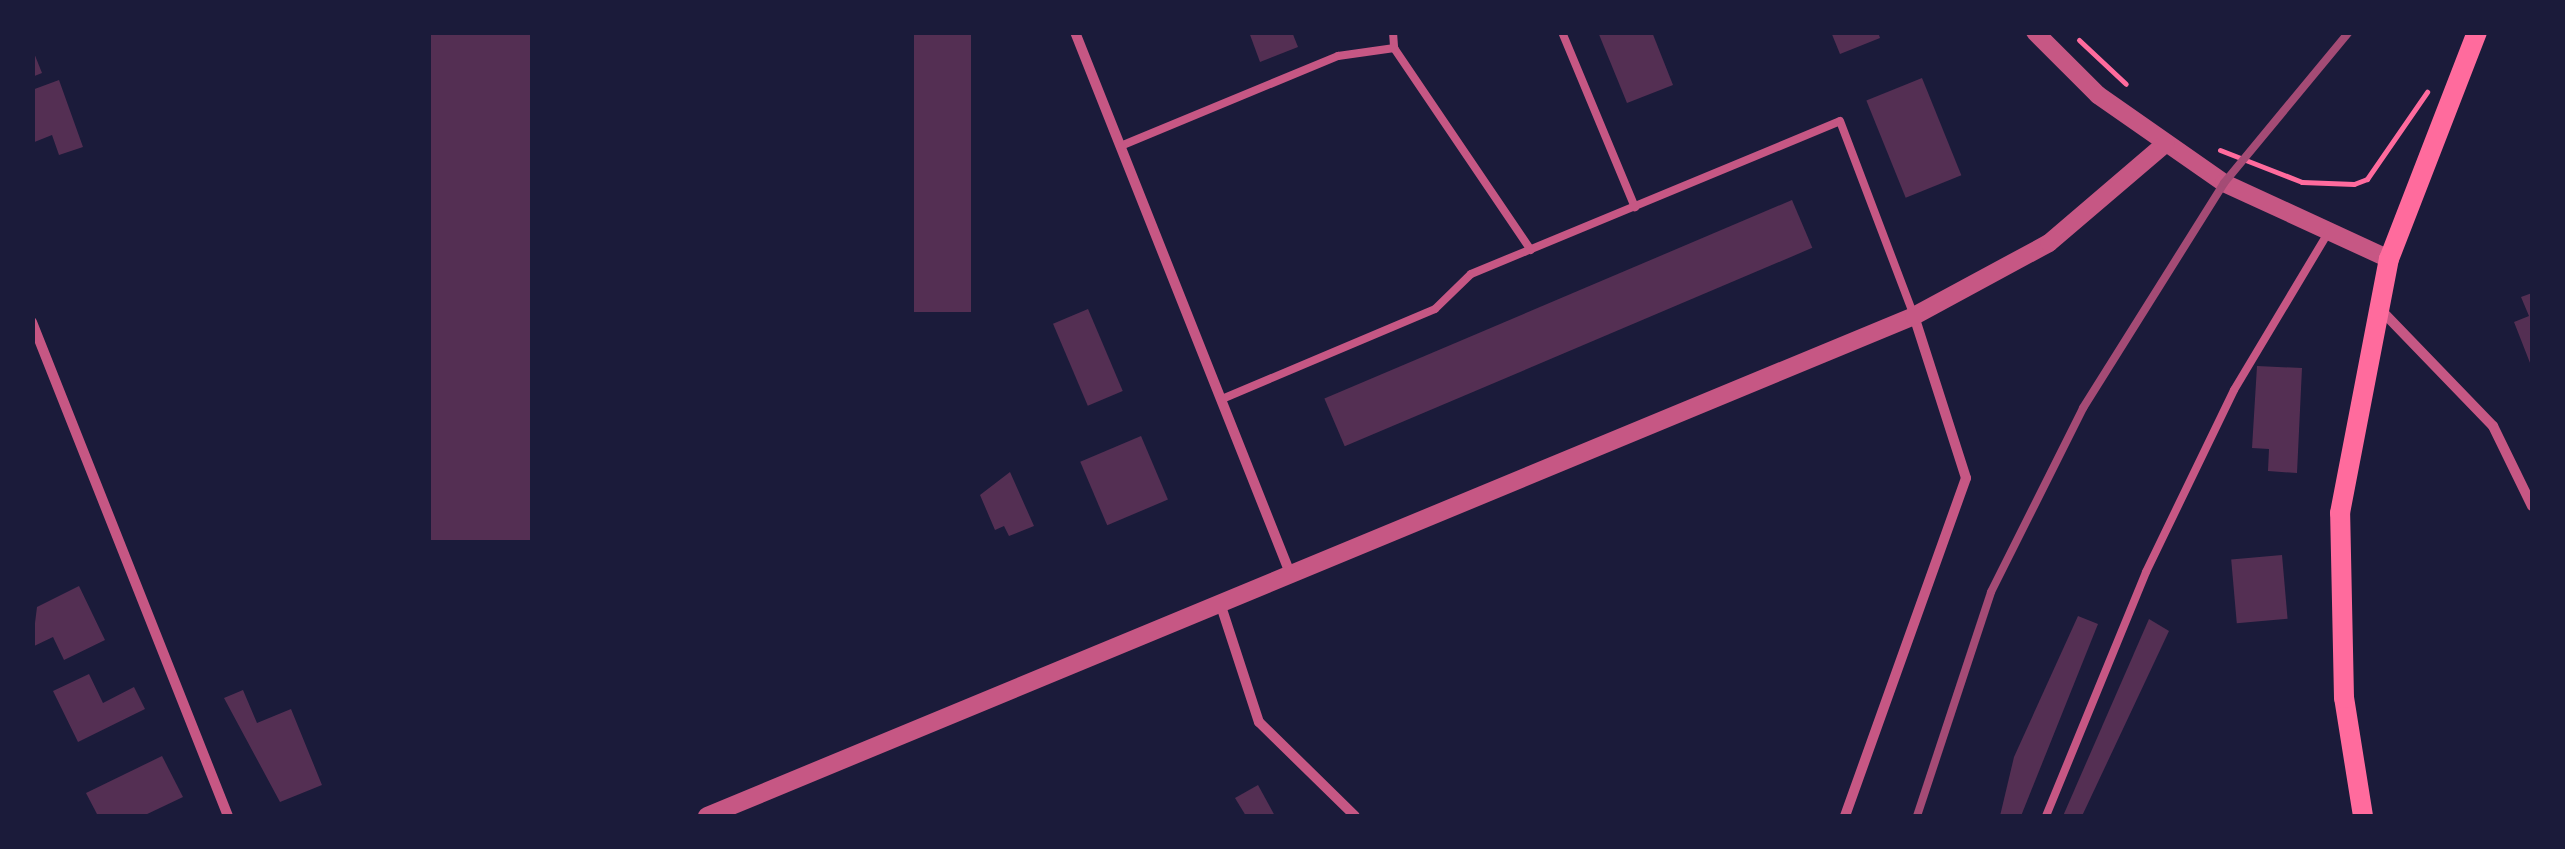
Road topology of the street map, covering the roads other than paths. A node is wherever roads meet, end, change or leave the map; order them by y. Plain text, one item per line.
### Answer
1 (1075, 32) edge
2 (1393, 32) edge
3 (1562, 32) edge
4 (2035, 32) edge
5 (2476, 32) edge
6 (1394, 48) junction
7 (2165, 144) junction
8 (1123, 145) junction
9 (1635, 206) junction
10 (2329, 232) junction
11 (1531, 250) junction
12 (2389, 259) junction
13 (2379, 308) junction
14 (1914, 316) junction
15 (32, 322) edge
16 (1222, 399) junction
17 (2532, 506) edge
18 (1290, 572) junction
19 (1221, 606) junction
20 (228, 816) edge
21 (707, 816) edge
22 (1355, 816) edge
23 (1845, 816) edge
24 (2046, 816) edge
25 (2363, 816) edge

1 - 8 street
2 - 6 lane
3 - 9 lane
4 - 7 street
5 - 12 main road
6 - 8 lane
6 - 11 lane
7 - 10 street
7 - 14 street
8 - 16 street
9 - 11 lane
9 - 14 lane
10 - 12 street
10 - 24 lane
11 - 16 lane
12 - 13 main road
13 - 17 street
13 - 25 main road
14 - 18 street
14 - 23 street
15 - 20 street
16 - 18 street
18 - 19 street
19 - 21 street
19 - 22 street

